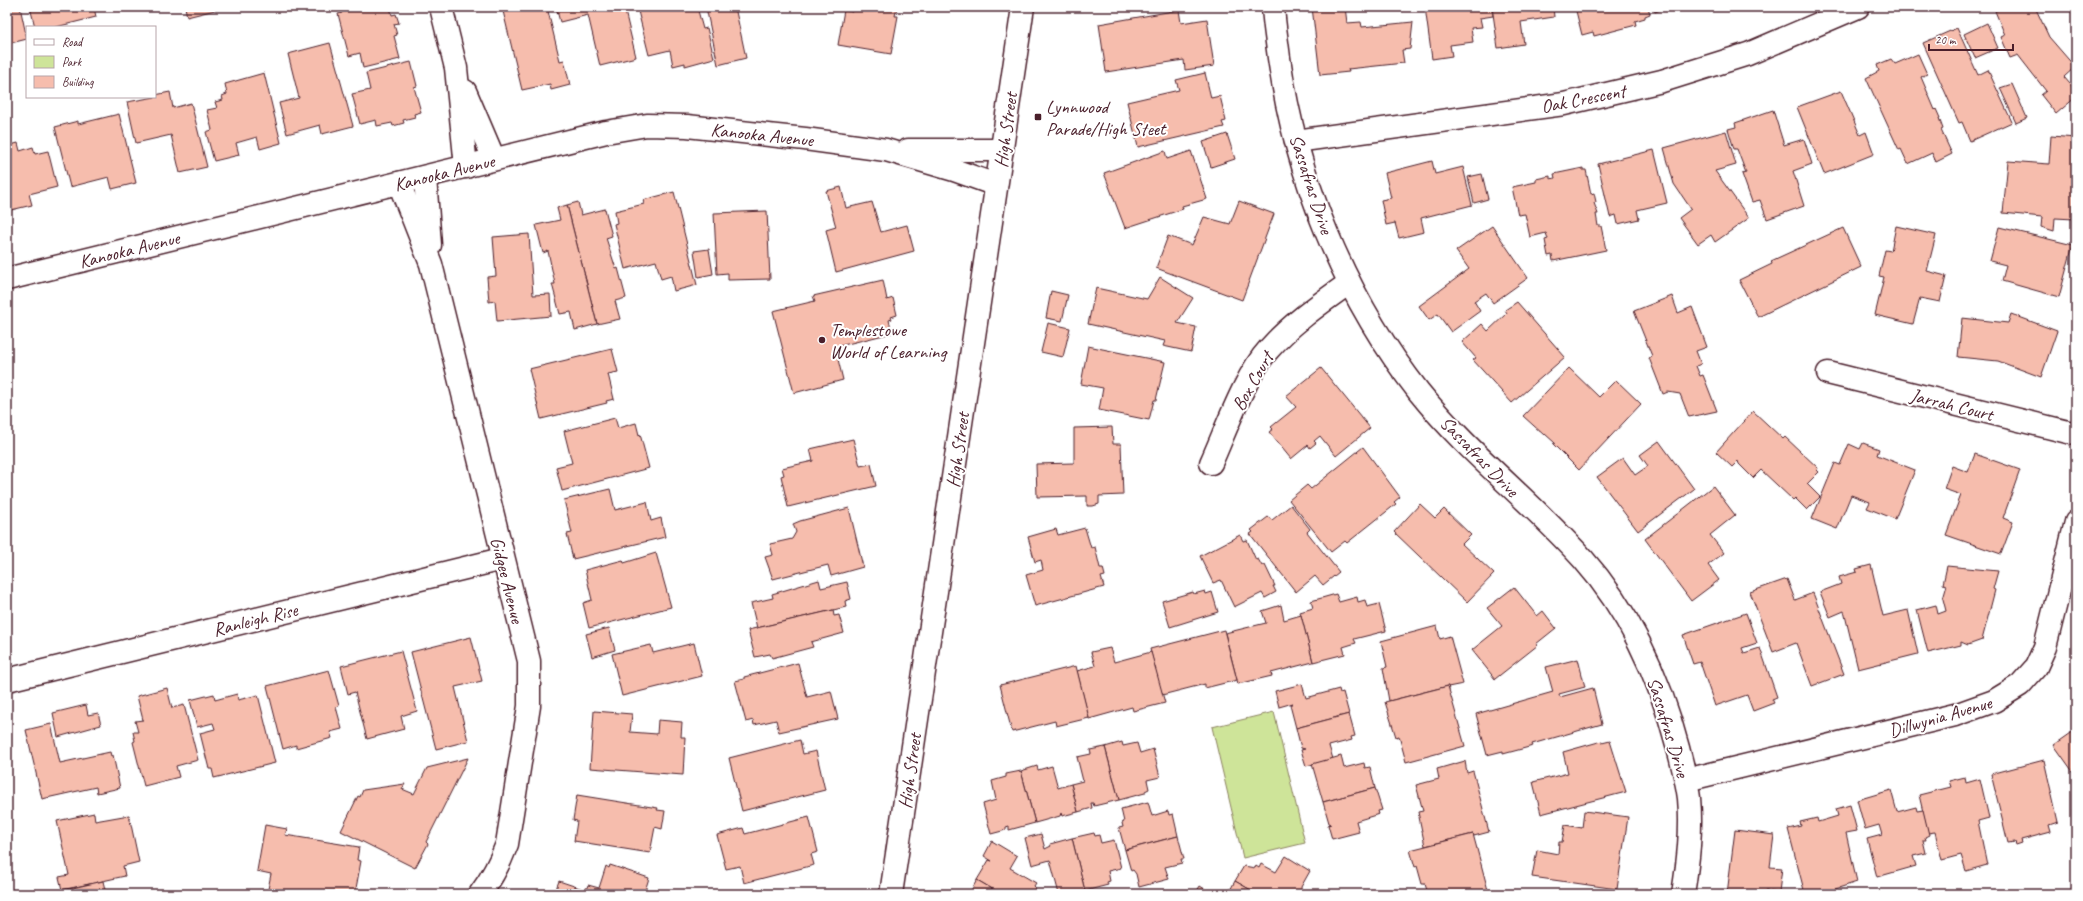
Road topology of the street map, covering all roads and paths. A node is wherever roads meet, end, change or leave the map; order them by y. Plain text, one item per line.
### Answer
1 (441, 7) edge
2 (1023, 7) edge
3 (1273, 7) edge
4 (1858, 7) edge
5 (456, 68) junction
6 (1296, 141) junction
7 (886, 150) junction
8 (1002, 150) junction
9 (494, 160) junction
10 (466, 167) junction
11 (425, 177) junction
12 (399, 183) junction
13 (996, 185) junction
14 (431, 264) junction
15 (7, 279) edge
16 (1349, 283) junction
17 (1828, 373) dead end
18 (2076, 434) edge
19 (1211, 463) dead end
20 (2076, 522) edge
21 (502, 559) junction
22 (7, 680) edge
23 (1686, 780) junction
24 (480, 894) edge
25 (891, 894) edge
26 (1683, 894) edge

1 - 5 street
2 - 8 street, High Street
3 - 6 street, Sassafras Drive
4 - 6 street, Oak Crescent
5 - 9 street
5 - 10 street
6 - 16 street, Sassafras Drive
7 - 8 street, Kanooka Avenue
7 - 9 street, Kanooka Avenue
7 - 13 street, Kanooka Avenue
8 - 13 street, High Street
9 - 10 street, Kanooka Avenue
10 - 11 street, Kanooka Avenue
11 - 12 street, Kanooka Avenue
11 - 14 street, Gidgee Avenue
12 - 14 street, Gidgee Avenue
12 - 15 street, Kanooka Avenue
13 - 25 street, High Street
14 - 21 street, Gidgee Avenue
16 - 19 street, Box Court
16 - 23 street, Sassafras Drive
17 - 18 street, Jarrah Court
20 - 23 street, Dillwynia Avenue
21 - 22 street, Ranleigh Rise
21 - 24 street, Gidgee Avenue
23 - 26 street, Sassafras Drive

